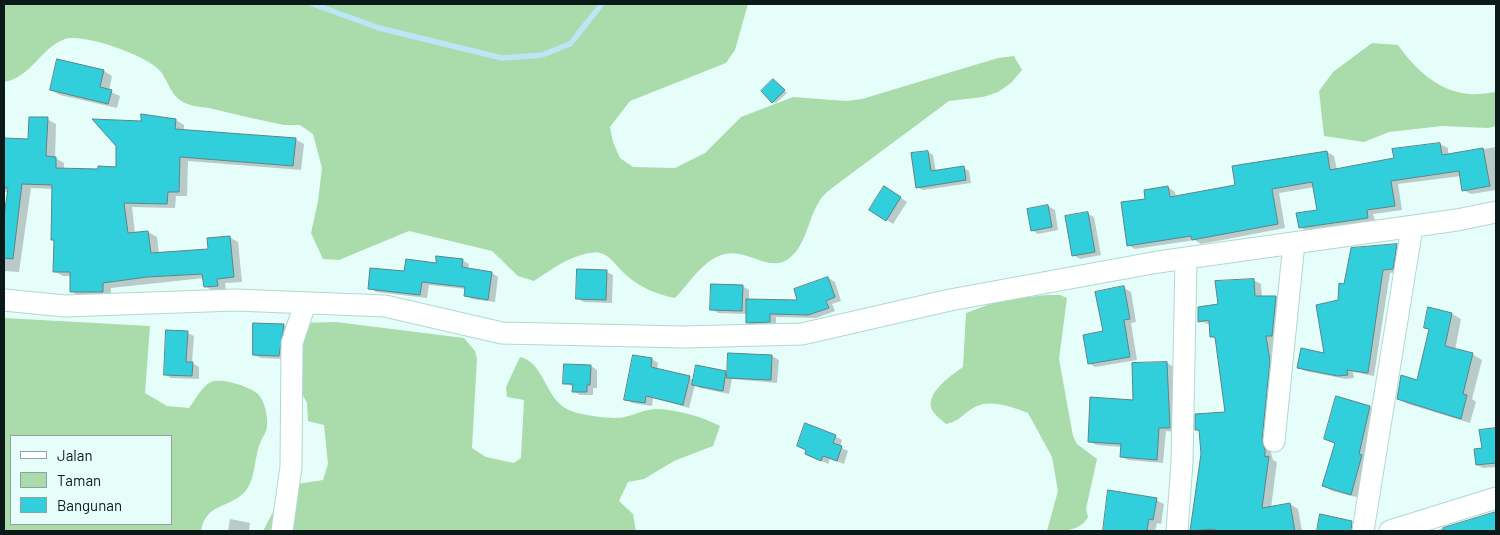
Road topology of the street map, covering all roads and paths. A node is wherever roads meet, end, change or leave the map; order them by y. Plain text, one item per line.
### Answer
1 (1496, 212) edge
2 (1412, 227) junction
3 (1294, 243) junction
4 (1186, 258) junction
5 (4, 300) edge
6 (304, 304) junction
7 (1274, 440) dead end
8 (1496, 498) edge
9 (282, 531) edge
10 (1176, 531) edge
11 (1363, 531) edge
12 (1390, 531) edge

1 - 2 street
2 - 3 street
2 - 11 street
3 - 4 street
3 - 7 street
4 - 6 street
4 - 10 street
5 - 6 street
6 - 9 street
8 - 12 street

